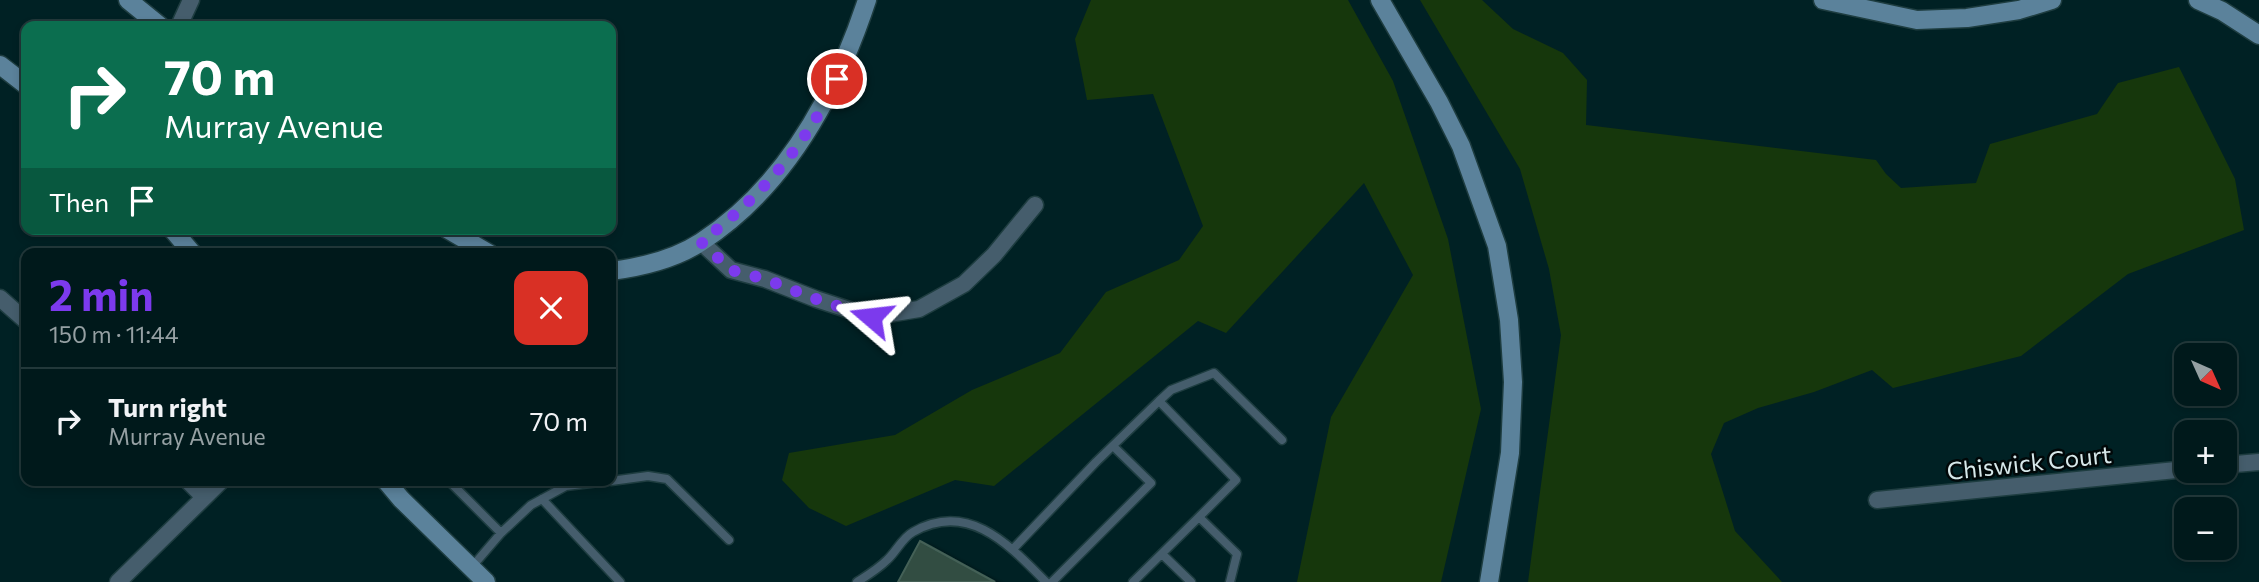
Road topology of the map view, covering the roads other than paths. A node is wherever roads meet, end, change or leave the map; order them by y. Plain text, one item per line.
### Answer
1 (128, 0) edge
2 (191, 0) edge
3 (867, 0) edge
4 (1380, 0) edge
5 (1823, 0) edge
6 (2052, 0) edge
7 (2198, 0) edge
8 (154, 21) edge
9 (180, 21) edge
10 (2259, 34) edge
11 (0, 65) edge
12 (21, 81) edge
13 (1035, 205) dead end
14 (457, 235) edge
15 (701, 242) junction
16 (480, 248) edge
17 (616, 270) edge
18 (0, 298) edge
19 (21, 317) edge
20 (1159, 401) junction
21 (1282, 440) dead end
22 (1113, 446) junction
23 (2259, 462) edge
24 (2237, 464) edge
25 (2174, 470) edge
26 (616, 480) edge
27 (193, 486) edge
28 (215, 486) edge
29 (390, 486) edge
30 (454, 486) edge
31 (564, 486) edge
32 (204, 497) junction
33 (542, 499) junction
34 (1877, 500) dead end
35 (1199, 517) junction
36 (501, 533) junction
37 (729, 540) dead end
38 (1013, 549) junction
39 (1162, 554) junction
40 (471, 568) junction
41 (118, 582) edge
42 (486, 582) edge
43 (620, 582) edge
44 (857, 582) edge
45 (1046, 582) edge
46 (1052, 582) edge
47 (1133, 582) edge
48 (1191, 582) edge
49 (1230, 582) edge
50 (1489, 582) edge

1 - 8 street
2 - 9 street
3 - 15 street
4 - 50 street
5 - 6 street
7 - 10 street
11 - 12 street
13 - 15 street
14 - 16 street
15 - 17 street
18 - 19 street
20 - 21 lane
20 - 22 lane
20 - 35 lane
22 - 38 lane
22 - 46 lane
23 - 24 street
25 - 34 street, Chiswick Court
26 - 37 lane
27 - 32 street
28 - 32 street
29 - 40 street
30 - 36 lane
31 - 33 lane
32 - 41 street
33 - 36 lane
33 - 43 lane
35 - 39 lane
35 - 49 lane
36 - 40 lane
38 - 44 lane
38 - 45 lane
39 - 47 lane
39 - 48 lane
40 - 42 street

